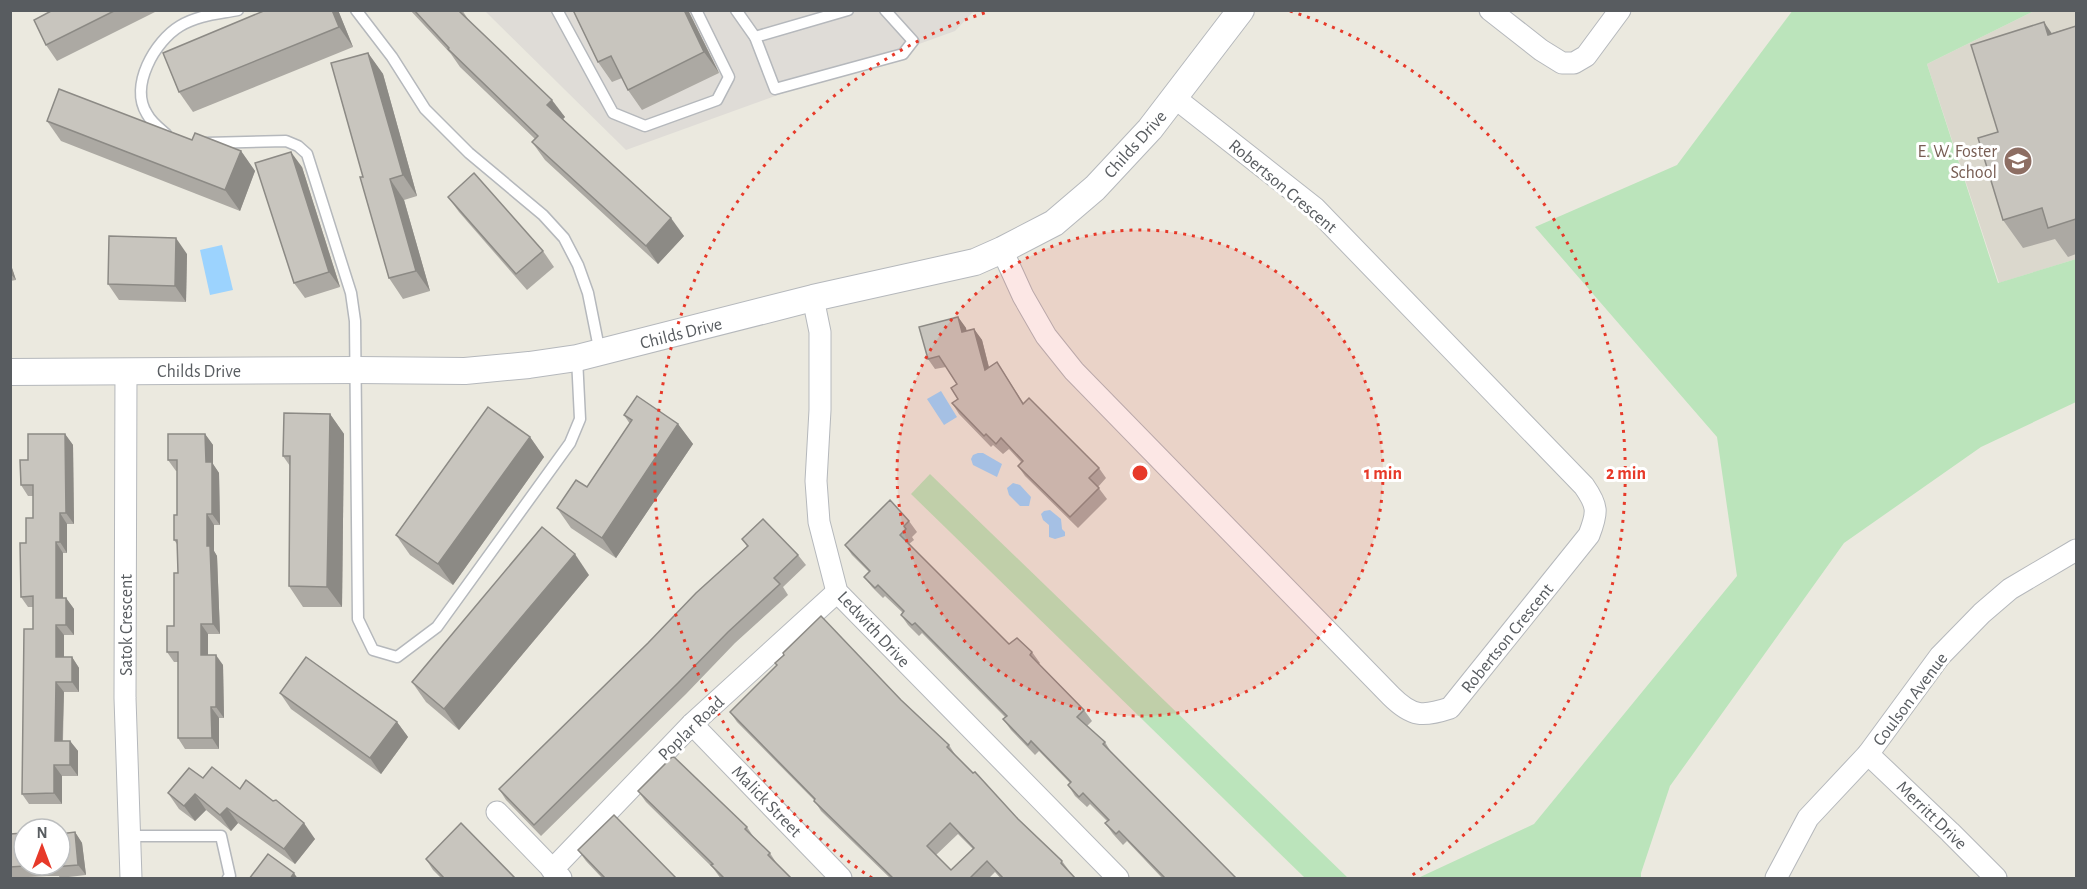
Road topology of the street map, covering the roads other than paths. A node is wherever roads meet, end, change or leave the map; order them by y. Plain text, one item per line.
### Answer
1 (238, 10) edge
2 (356, 10) edge
3 (557, 10) edge
4 (696, 10) edge
5 (736, 10) edge
6 (848, 10) edge
7 (885, 10) edge
8 (1241, 10) edge
9 (1490, 10) edge
10 (1620, 10) edge
11 (755, 38) junction
12 (1175, 98) junction
13 (178, 140) edge
14 (196, 143) edge
15 (1002, 250) junction
16 (813, 298) junction
17 (589, 356) junction
18 (357, 370) junction
19 (126, 371) junction
20 (10, 372) edge
21 (2076, 550) edge
22 (837, 592) junction
23 (692, 724) junction
24 (1868, 754) junction
25 (497, 813) dead end
26 (129, 836) junction
27 (556, 874) edge
28 (131, 879) edge
29 (228, 879) edge
30 (841, 879) edge
31 (1118, 879) edge
32 (1776, 879) edge
33 (1996, 879) edge

1 - 13 lane
2 - 17 lane
3 - 4 lane
5 - 11 lane
6 - 11 lane
7 - 11 lane
8 - 12 street, Childs Drive
9 - 10 street
12 - 15 street, Childs Drive
12 - 15 street, Robertson Crescent
14 - 18 lane
15 - 16 street, Childs Drive
16 - 17 street, Childs Drive
16 - 22 street, Ledwith Drive
17 - 18 street, Childs Drive
17 - 18 lane
18 - 19 street, Childs Drive
19 - 20 street, Childs Drive
19 - 26 street, Satok Crescent
21 - 24 street, Coulson Avenue
22 - 23 street, Poplar Road
22 - 31 street, Ledwith Drive
23 - 27 street, Poplar Road
23 - 30 street, Malick Street
24 - 32 street, Coulson Avenue
24 - 33 street, Merritt Drive
25 - 27 street
26 - 28 street, Satok Crescent
26 - 29 lane

